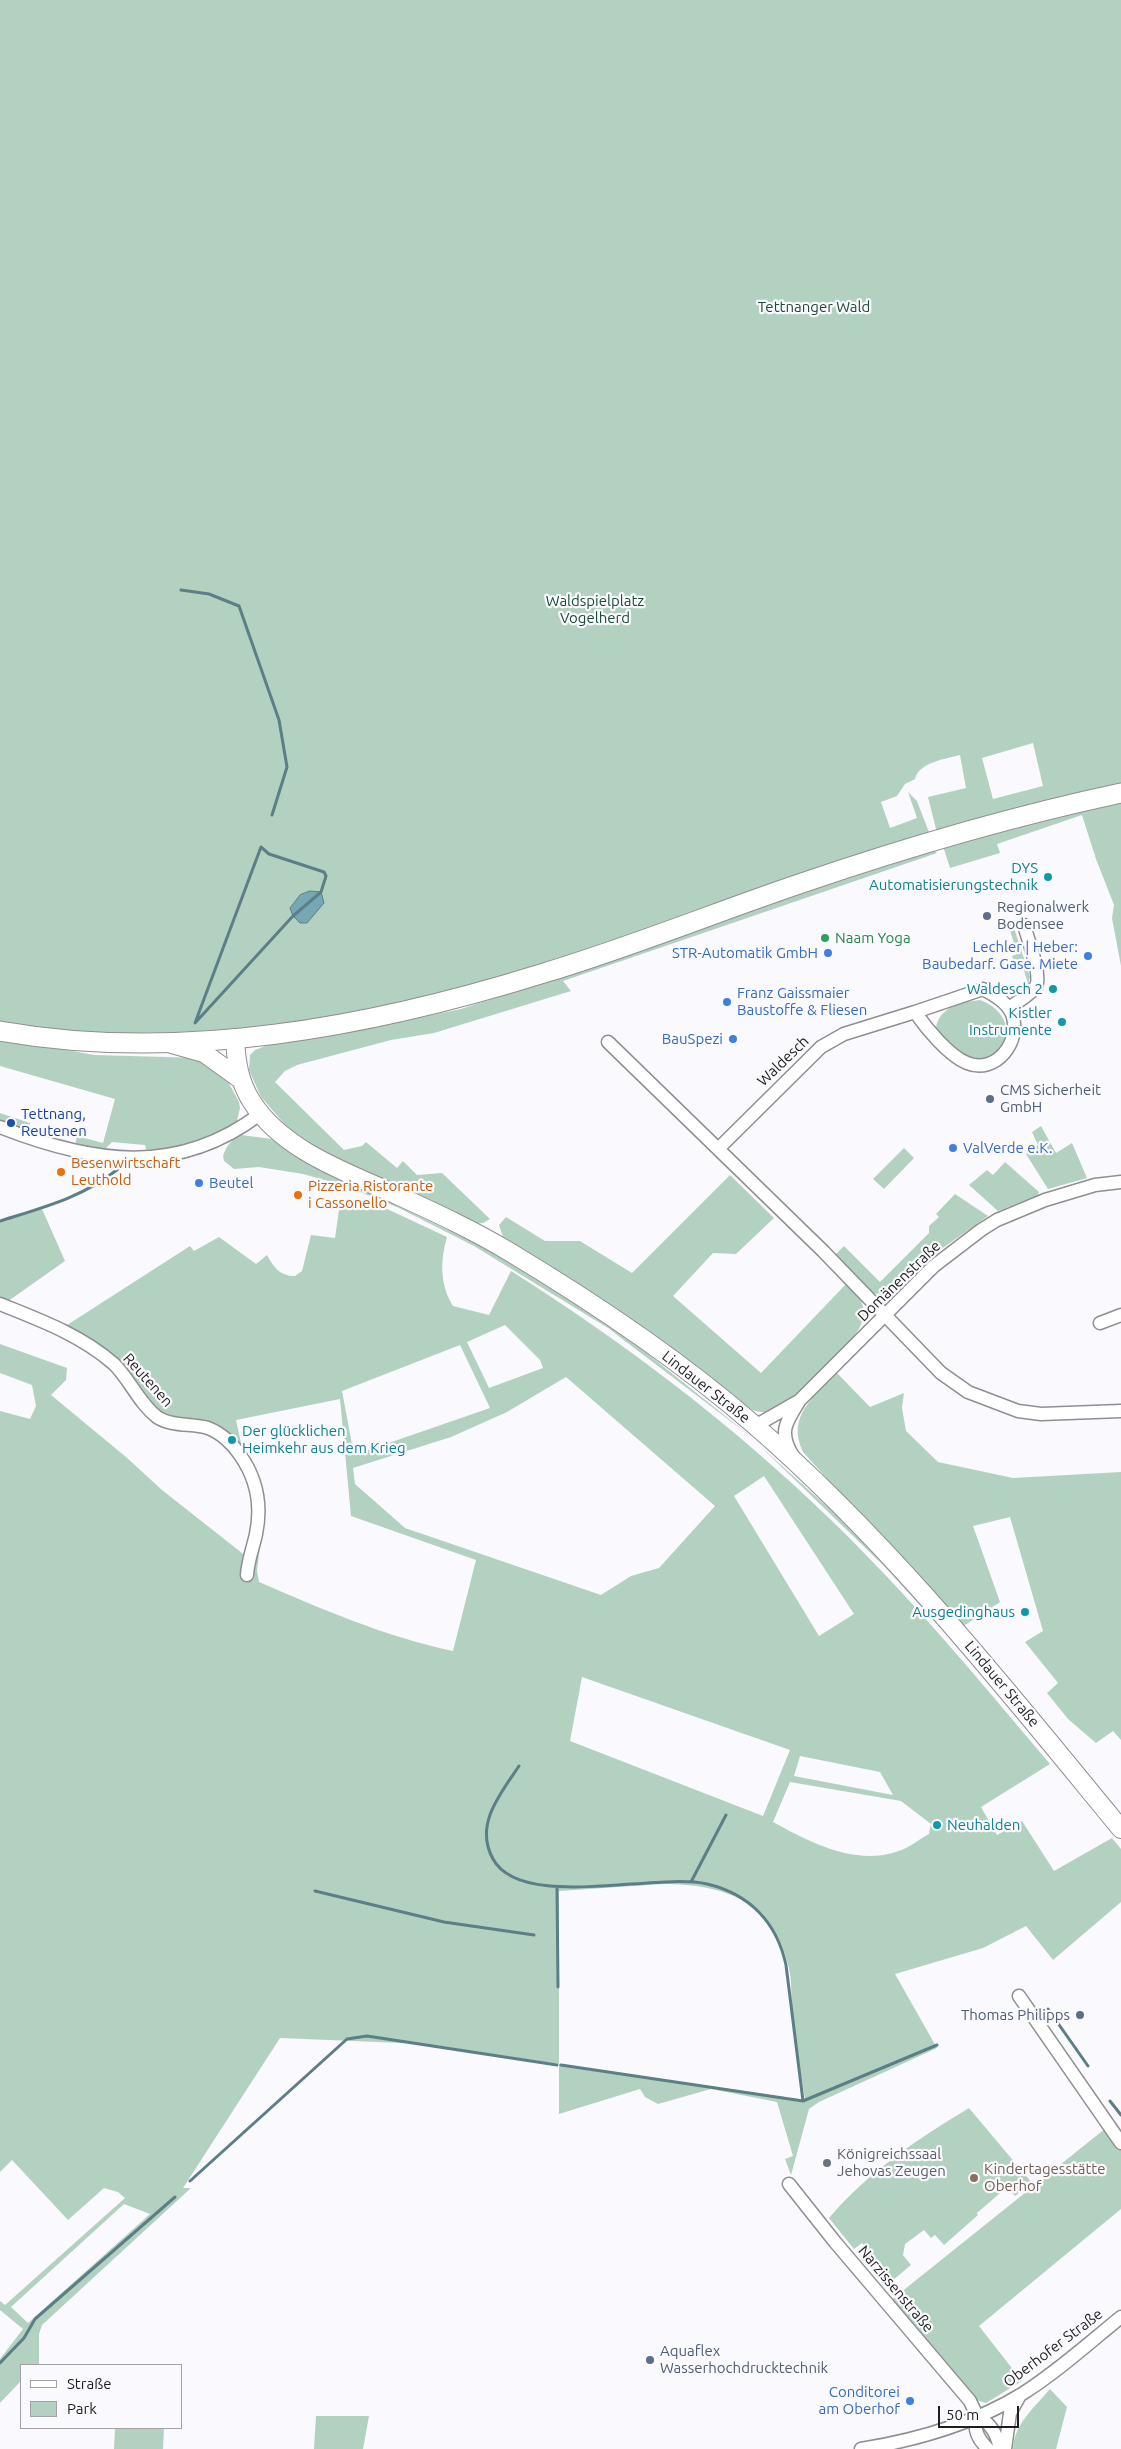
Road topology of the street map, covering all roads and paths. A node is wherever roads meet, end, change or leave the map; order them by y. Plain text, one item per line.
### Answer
1 (1121, 793) edge
2 (1024, 924) dead end
3 (1008, 1008) junction
4 (915, 1012) junction
5 (0, 1031) edge
6 (235, 1038) junction
7 (164, 1042) junction
8 (608, 1042) dead end
9 (240, 1079) junction
10 (260, 1114) junction
11 (0, 1127) edge
12 (718, 1149) junction
13 (1121, 1182) edge
14 (0, 1304) edge
15 (886, 1315) junction
16 (1121, 1315) edge
17 (1100, 1323) dead end
18 (800, 1400) junction
19 (1121, 1411) edge
20 (755, 1426) junction
21 (802, 1468) junction
22 (247, 1575) dead end
23 (1121, 1829) edge
24 (1019, 1996) dead end
25 (1121, 2143) edge
26 (789, 2184) dead end
27 (1121, 2317) edge
28 (1022, 2394) junction
29 (977, 2416) junction
30 (861, 2449) edge
31 (988, 2449) edge
32 (1000, 2449) edge
33 (1005, 2449) edge

1 - 6 main road
2 - 3 street
3 - 4 street, Waldesch
3 - 4 street
4 - 12 street, Waldesch
5 - 7 main road
6 - 7 main road
6 - 9 main road, Lindauer Straße
7 - 9 main road
8 - 12 street
9 - 10 main road, Lindauer Straße
10 - 11 street
10 - 20 main road, Lindauer Straße
12 - 15 street
13 - 15 street, Domänenstraße
14 - 22 street, Reutenen
15 - 18 street, Domänenstraße
15 - 19 street
16 - 17 street
18 - 20 street, Domänenstraße
18 - 21 street, Domänenstraße
20 - 21 main road, Lindauer Straße
21 - 23 main road, Lindauer Straße
24 - 25 street
26 - 29 street, Narzissenstraße
27 - 28 street, Oberhofer Straße
28 - 29 street, Oberhofer Straße
28 - 33 street
29 - 30 street, Oberhofer Straße
29 - 31 street
29 - 32 street

